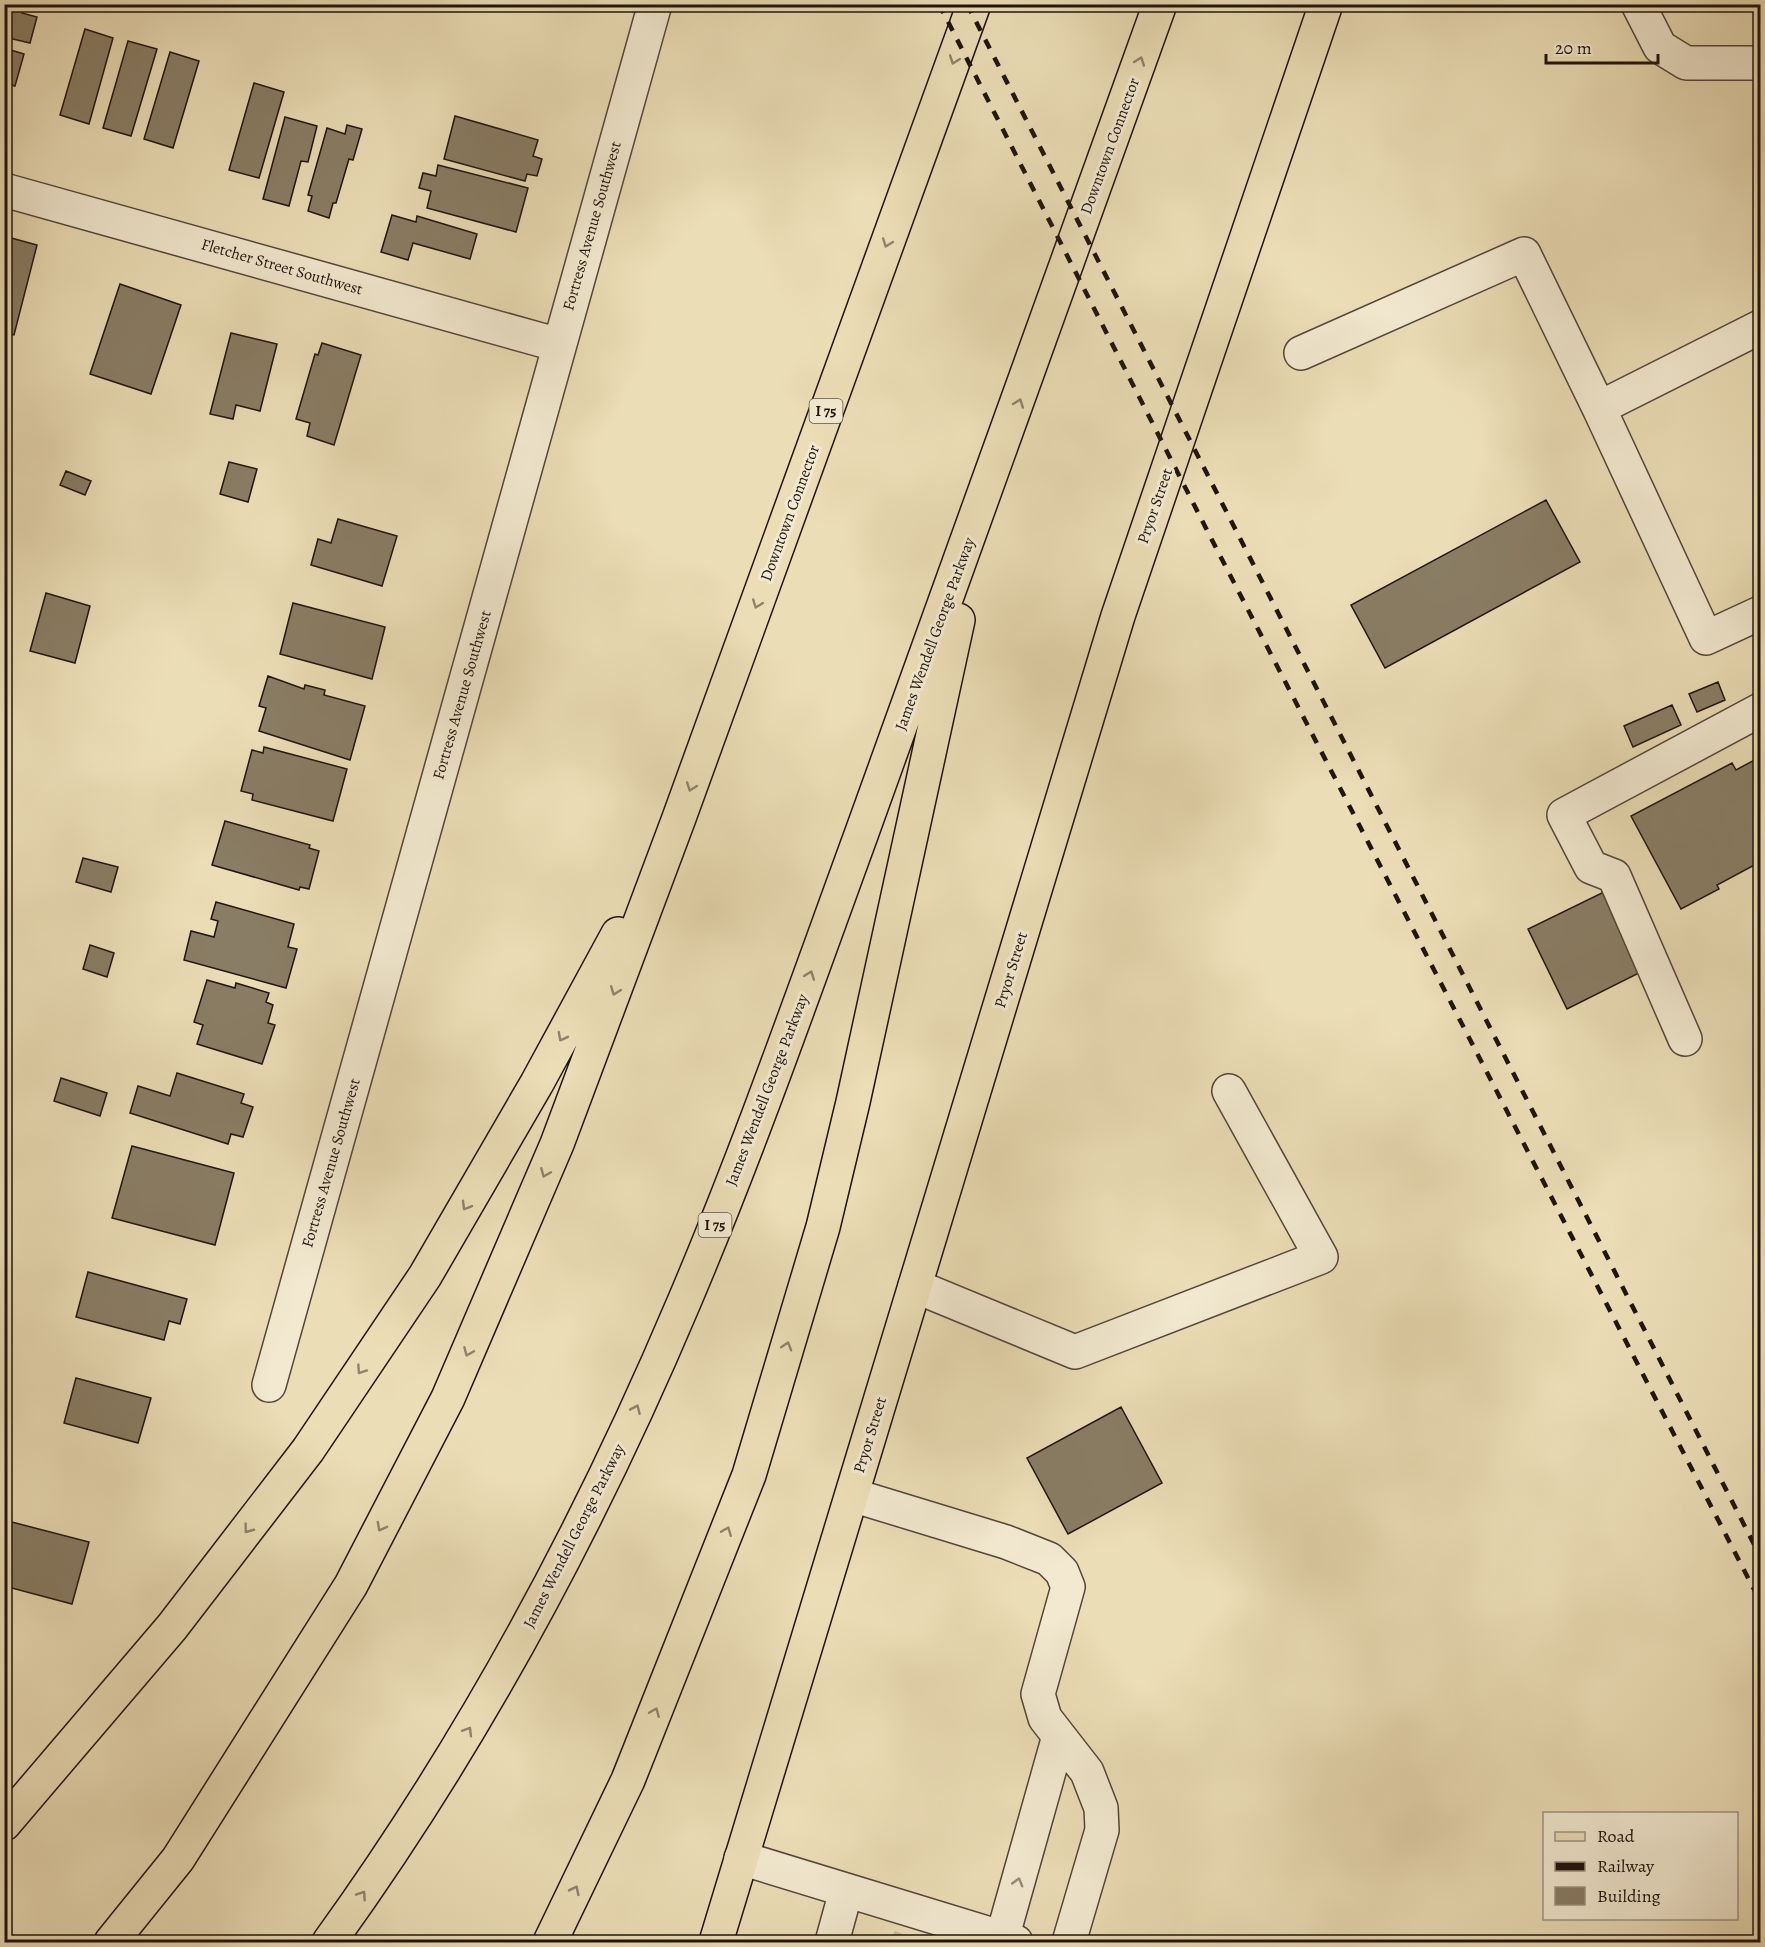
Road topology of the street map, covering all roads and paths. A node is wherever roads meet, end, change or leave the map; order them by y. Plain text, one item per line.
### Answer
1 (655, 4) edge
2 (974, 4) edge
3 (1160, 4) edge
4 (1326, 4) edge
5 (1638, 4) edge
6 (1761, 63) edge
7 (4, 190) edge
8 (1761, 327) edge
9 (559, 345) junction
10 (1301, 353) dead end
11 (1599, 408) junction
12 (999, 458) junction
13 (1761, 613) edge
14 (1761, 710) edge
15 (680, 818) junction
16 (1685, 1040) dead end
17 (1229, 1091) dead end
18 (915, 1286) junction
19 (269, 1385) dead end
20 (852, 1495) junction
21 (1059, 1736) junction
22 (4, 1824) edge
23 (741, 1858) junction
24 (846, 1891) junction
25 (964, 1935) edge
26 (1006, 1941) edge
27 (111, 1942) edge
28 (329, 1942) edge
29 (550, 1942) edge
30 (716, 1942) edge
31 (832, 1942) edge
32 (1069, 1942) edge

1 - 9 street, Fortress Avenue Southwest
2 -> 15 main road, Downtown Connector / I 75
12 -> 3 main road, Downtown Connector / I 75
4 - 18 main road, Pryor Street
5 - 6 street
7 - 9 street, Fletcher Street Southwest
8 - 11 street
9 - 19 street, Fortress Avenue Southwest
10 - 11 street
11 - 13 street
28 -> 12 main road, James Wendell George Parkway / I 75
29 -> 12 main road
14 - 16 street
15 -> 22 main road
15 -> 27 main road, I 75
17 - 18 street
18 - 20 main road, Pryor Street
20 - 21 street
20 - 23 main road, Pryor Street
26 -> 21 street
21 - 32 street
23 - 24 street
23 - 30 main road, Pryor Street
24 - 25 street
24 - 31 street
25 - 26 street

